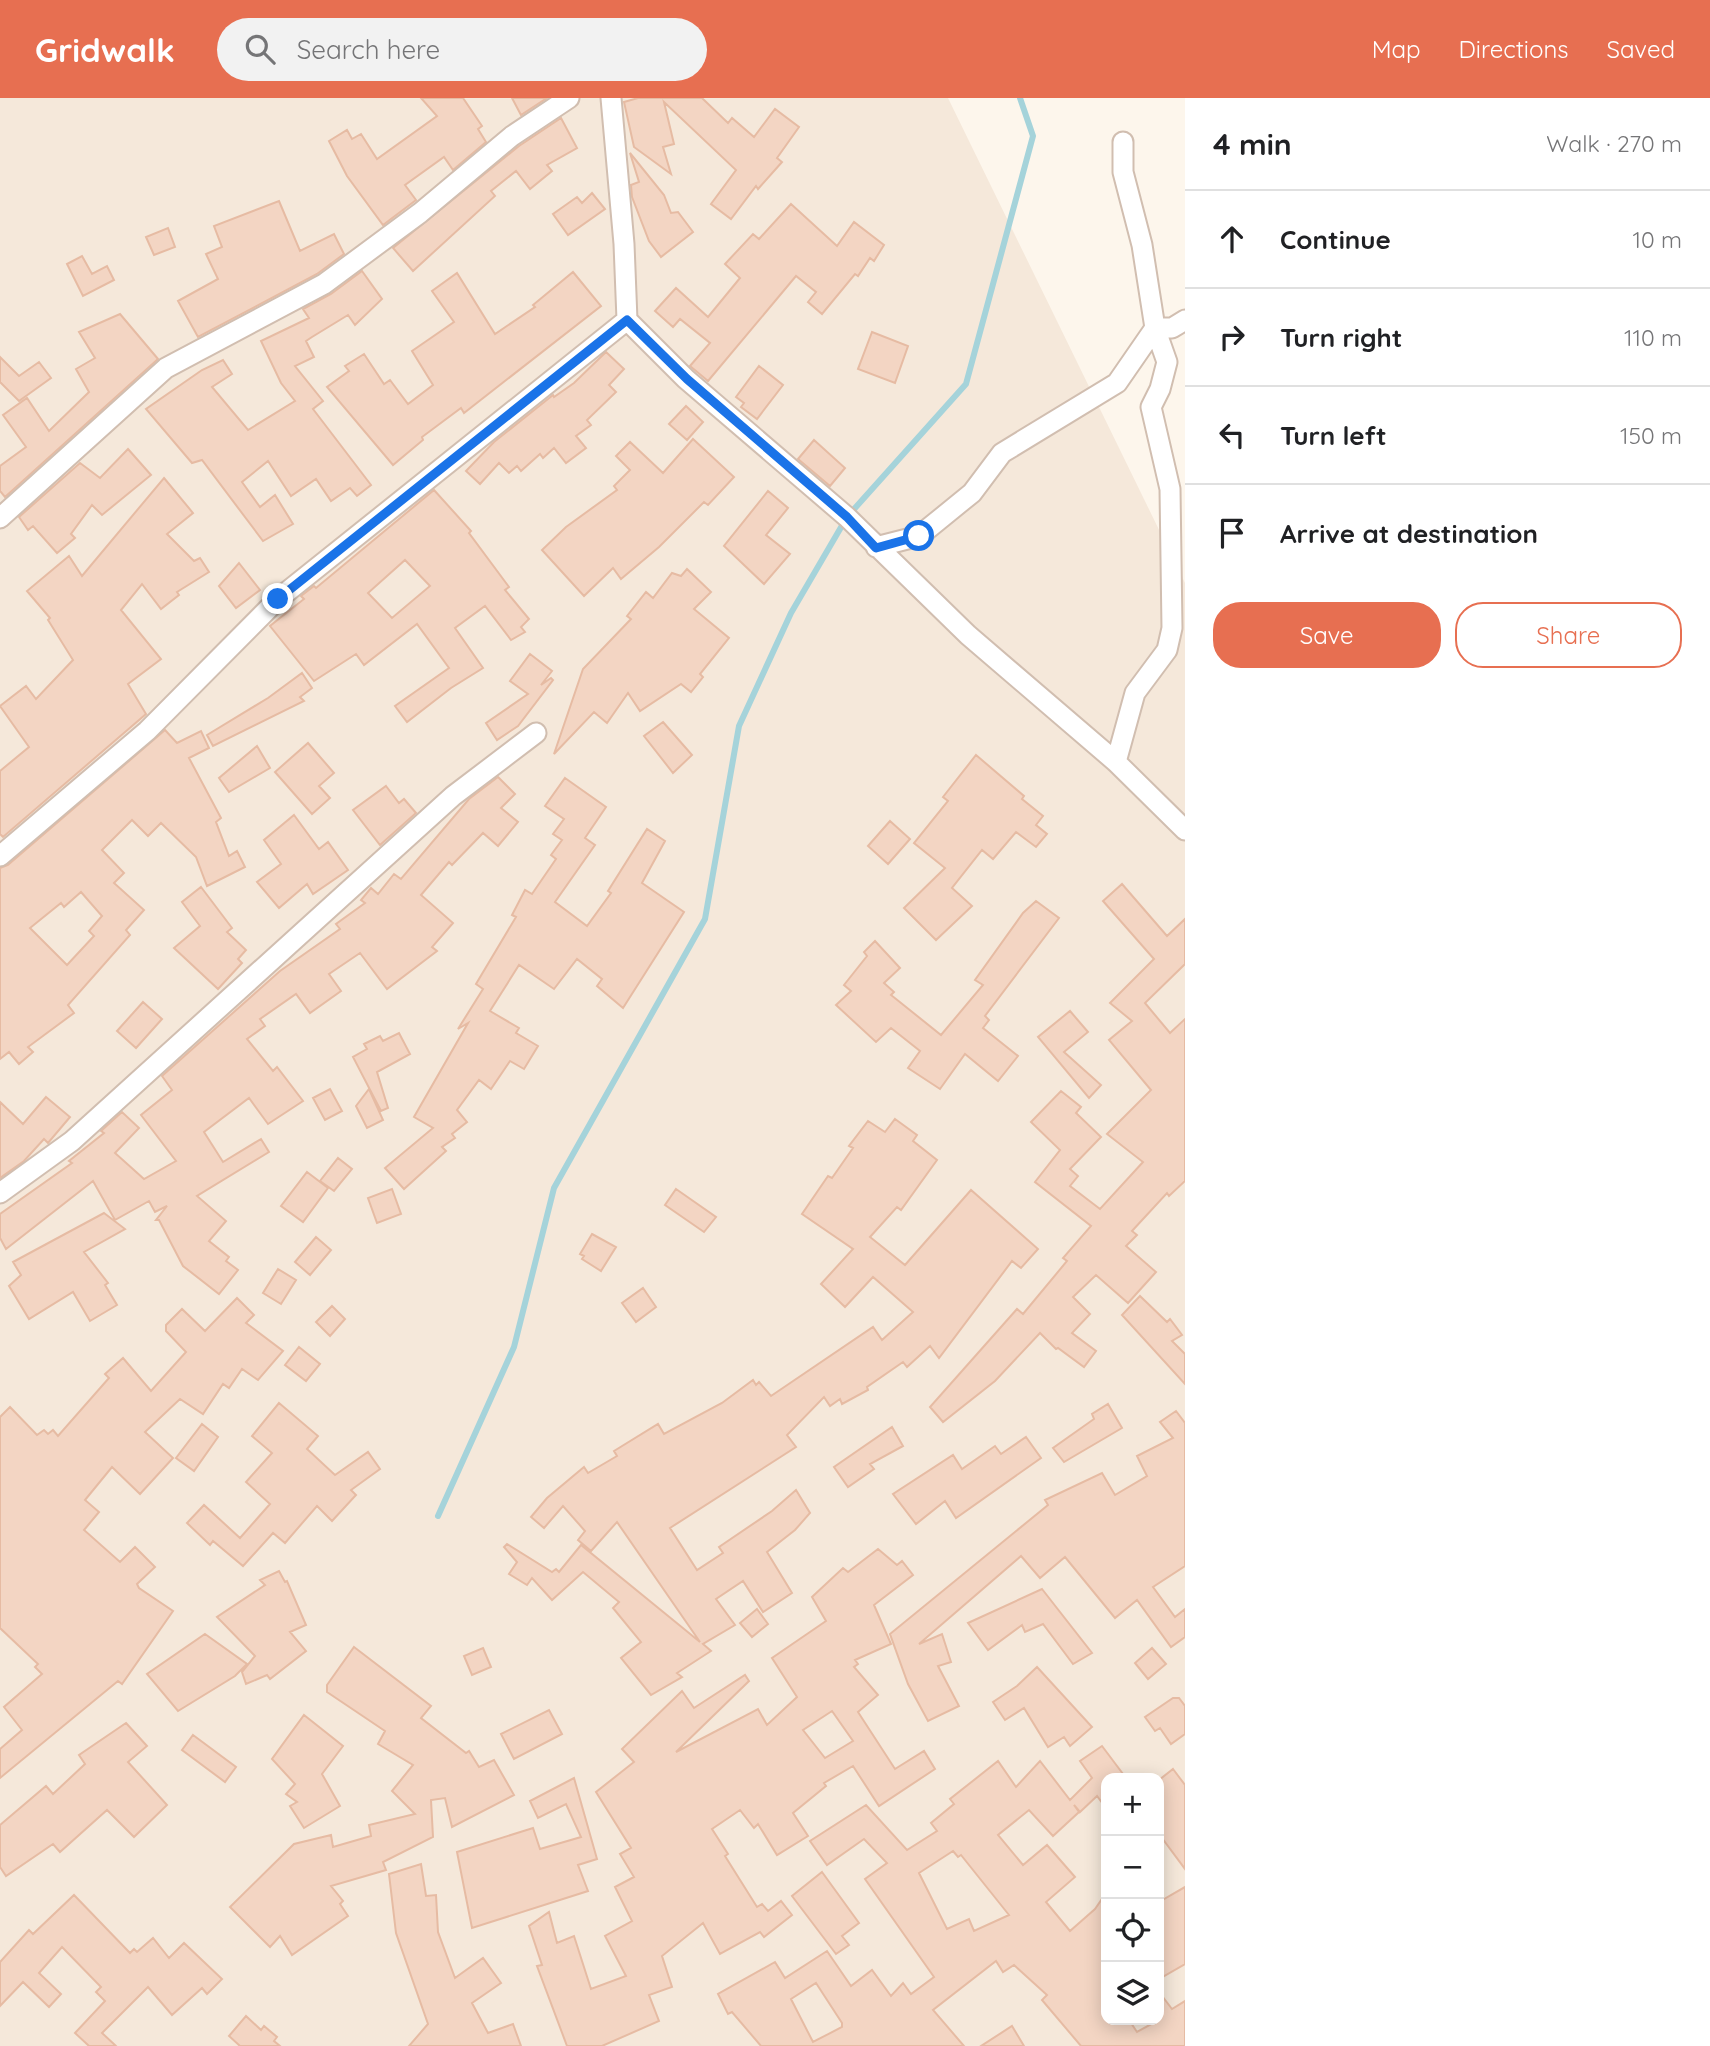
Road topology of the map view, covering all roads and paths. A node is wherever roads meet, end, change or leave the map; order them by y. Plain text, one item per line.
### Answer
1 (569, 98) edge
2 (611, 98) edge
3 (1123, 142) dead end
4 (627, 320) junction
5 (1185, 320) edge
6 (1155, 328) junction
7 (0, 517) edge
8 (876, 548) junction
9 (536, 733) dead end
10 (1116, 761) junction
11 (1185, 830) edge
12 (0, 856) edge
13 (0, 1193) edge

1 - 7 street
2 - 4 street
3 - 6 street
4 - 8 street
4 - 12 street
5 - 6 street
6 - 8 street
6 - 10 street
8 - 10 street
9 - 13 street
10 - 11 street

